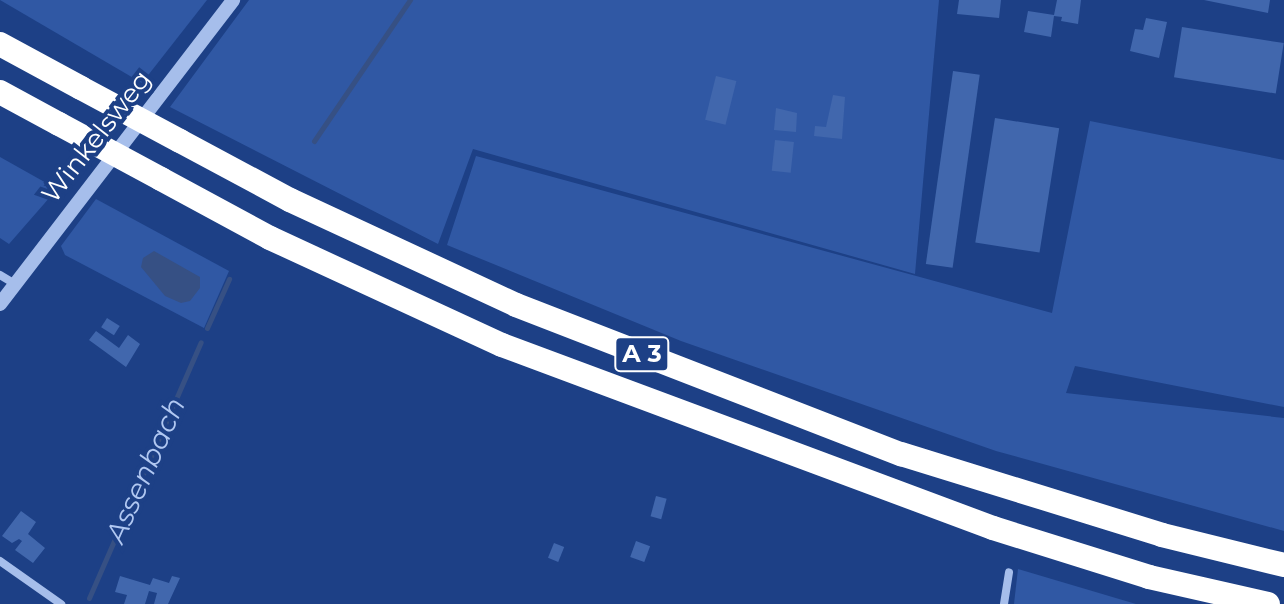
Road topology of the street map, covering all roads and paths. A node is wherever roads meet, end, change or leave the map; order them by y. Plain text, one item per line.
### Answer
1 (233, 0) edge
2 (0, 44) edge
3 (0, 92) edge
4 (0, 275) edge
5 (15, 284) junction
6 (0, 304) edge
7 (1, 565) edge
8 (1284, 565) edge
9 (1009, 572) dead end
10 (61, 604) edge
11 (1004, 604) edge
12 (1268, 604) edge

1 - 5 street, Winkelsweg
2 - 8 highway, A 3, bridge
3 - 12 highway, A 3, bridge
4 - 5 street
5 - 6 street, Winkelsweg
7 - 10 street
9 - 11 street

